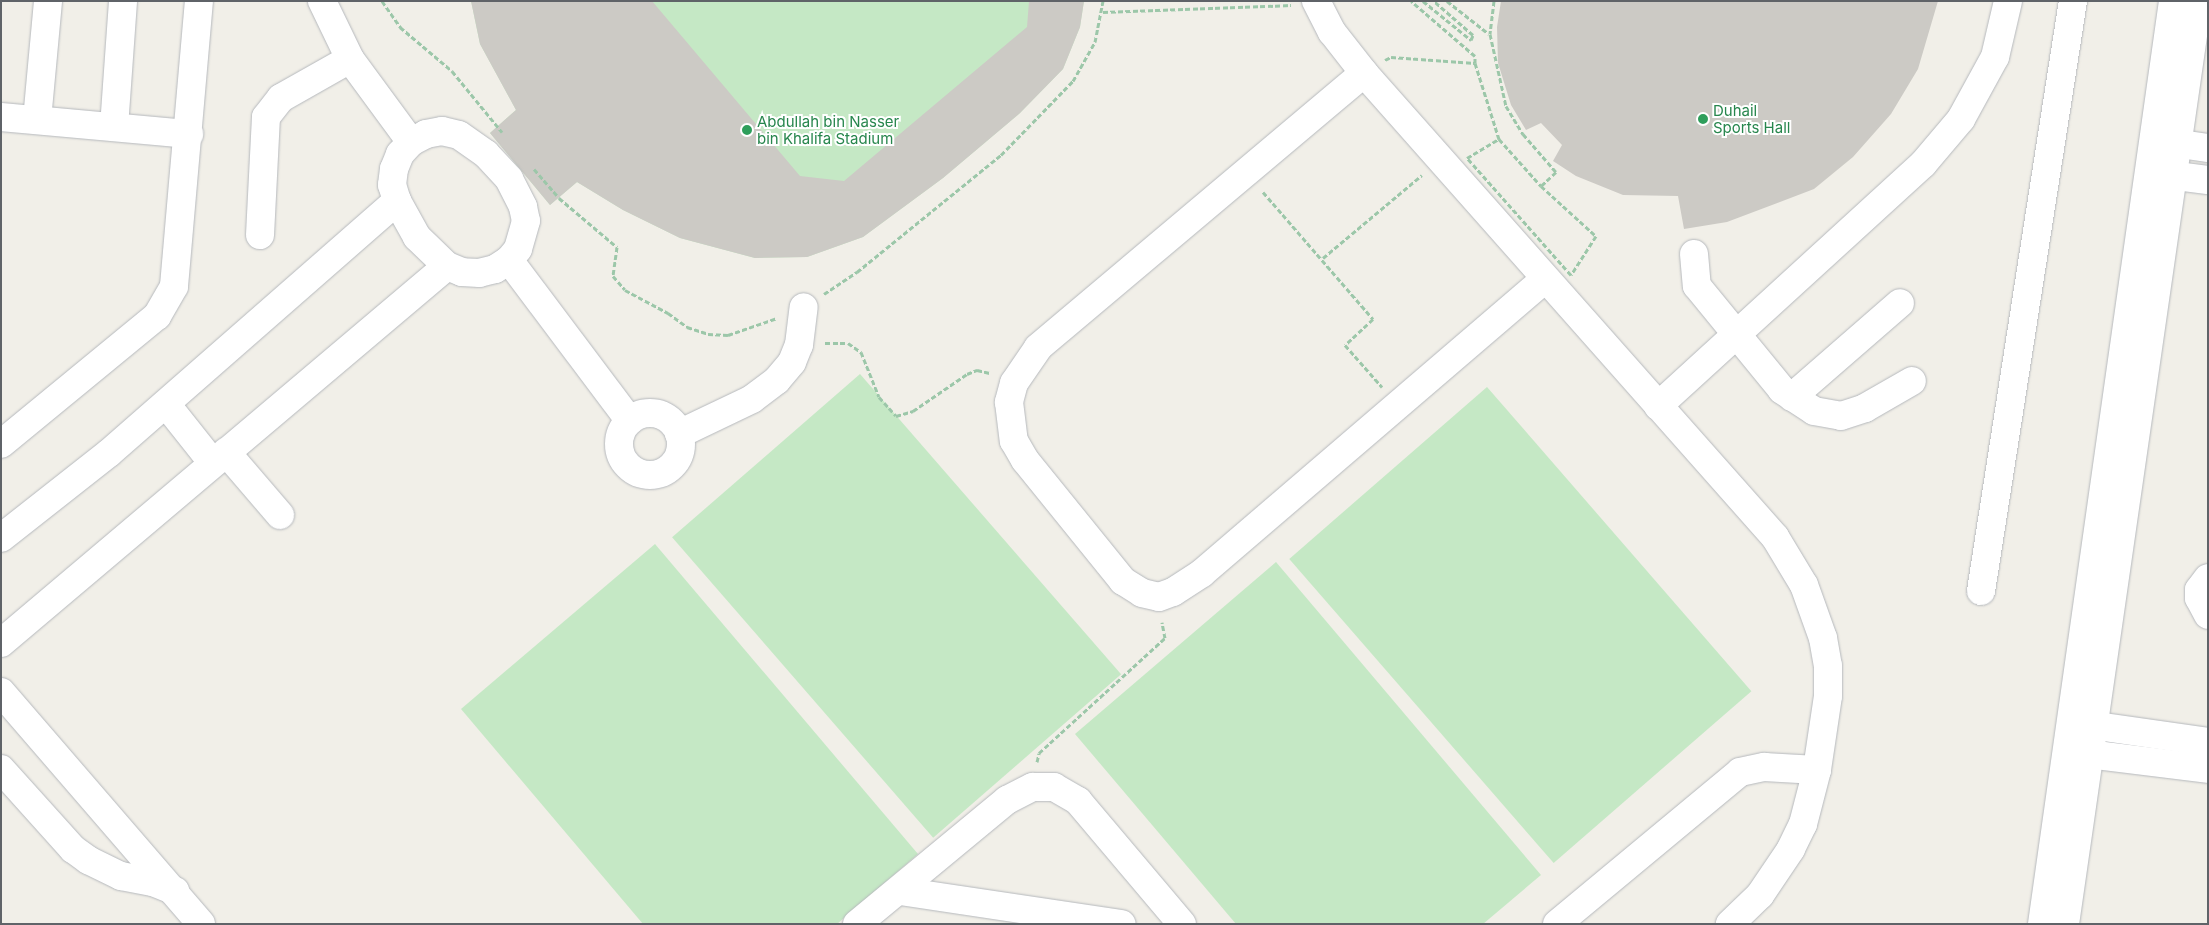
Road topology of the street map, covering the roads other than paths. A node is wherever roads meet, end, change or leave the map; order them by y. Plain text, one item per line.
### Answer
1 (48, 1) edge
2 (123, 1) edge
3 (199, 1) edge
4 (322, 1) edge
5 (2008, 1) edge
6 (2072, 1) edge
7 (2173, 1) edge
8 (2198, 1) edge
9 (1316, 2) edge
10 (350, 59) junction
11 (1364, 73) junction
12 (1, 117) edge
13 (37, 120) junction
14 (114, 127) junction
15 (189, 134) junction
16 (411, 142) junction
17 (2165, 142) junction
18 (2208, 148) edge
19 (2160, 174) junction
20 (2208, 180) edge
21 (396, 201) junction
22 (260, 235) dead end
23 (1694, 254) dead end
24 (509, 260) junction
25 (447, 266) junction
26 (1545, 279) junction
27 (1900, 303) dead end
28 (804, 307) road end
29 (1735, 333) junction
30 (1912, 381) dead end
31 (1792, 397) junction
32 (166, 404) junction
33 (1658, 406) junction
34 (630, 420) junction
35 (679, 434) junction
36 (1, 444) edge
37 (220, 457) junction
38 (280, 515) dead end
39 (1, 538) edge
40 (2208, 578) edge
41 (1980, 591) dead end
42 (2208, 615) edge
43 (1, 643) edge
44 (1, 692) edge
45 (2082, 724) junction
46 (2208, 742) edge
47 (2078, 753) junction
48 (1, 769) edge
49 (2208, 769) edge
50 (1817, 770) junction
51 (175, 891) junction
52 (900, 891) junction
53 (201, 924) edge
54 (857, 924) edge
55 (1122, 924) edge
56 (1182, 924) edge
57 (1557, 924) edge
58 (1730, 924) edge
59 (2042, 924) edge
60 (2066, 924) edge

1 - 13 lane
2 - 14 lane
3 - 15 lane
4 - 10 lane
5 - 29 lane
6 - 41 lane
7 - 17 lane
8 - 17 lane
9 - 11 lane
10 - 16 lane
10 - 22 lane
11 - 26 lane
11 - 26 lane
12 - 13 lane
13 - 14 lane
14 - 15 lane
15 - 36 lane
16 - 21 lane
16 - 24 lane
17 - 18 lane
17 - 19 lane
19 - 20 lane
19 - 45 lane
21 - 25 lane
21 - 32 lane
23 - 29 lane
24 - 25 lane
24 - 34 lane
25 - 37 lane
26 - 33 lane
27 - 31 lane
28 - 35 lane
29 - 31 lane
29 - 33 lane
30 - 31 lane
32 - 37 lane
32 - 39 lane
33 - 50 lane
34 - 35 lane
34 - 35 lane
37 - 38 lane
37 - 43 lane
40 - 42 lane
44 - 51 lane
45 - 46 lane
45 - 47 lane
47 - 49 lane
47 - 59 lane
47 - 60 lane
48 - 51 lane
50 - 57 lane
50 - 58 lane
51 - 53 lane
52 - 54 lane
52 - 55 lane
52 - 56 lane

